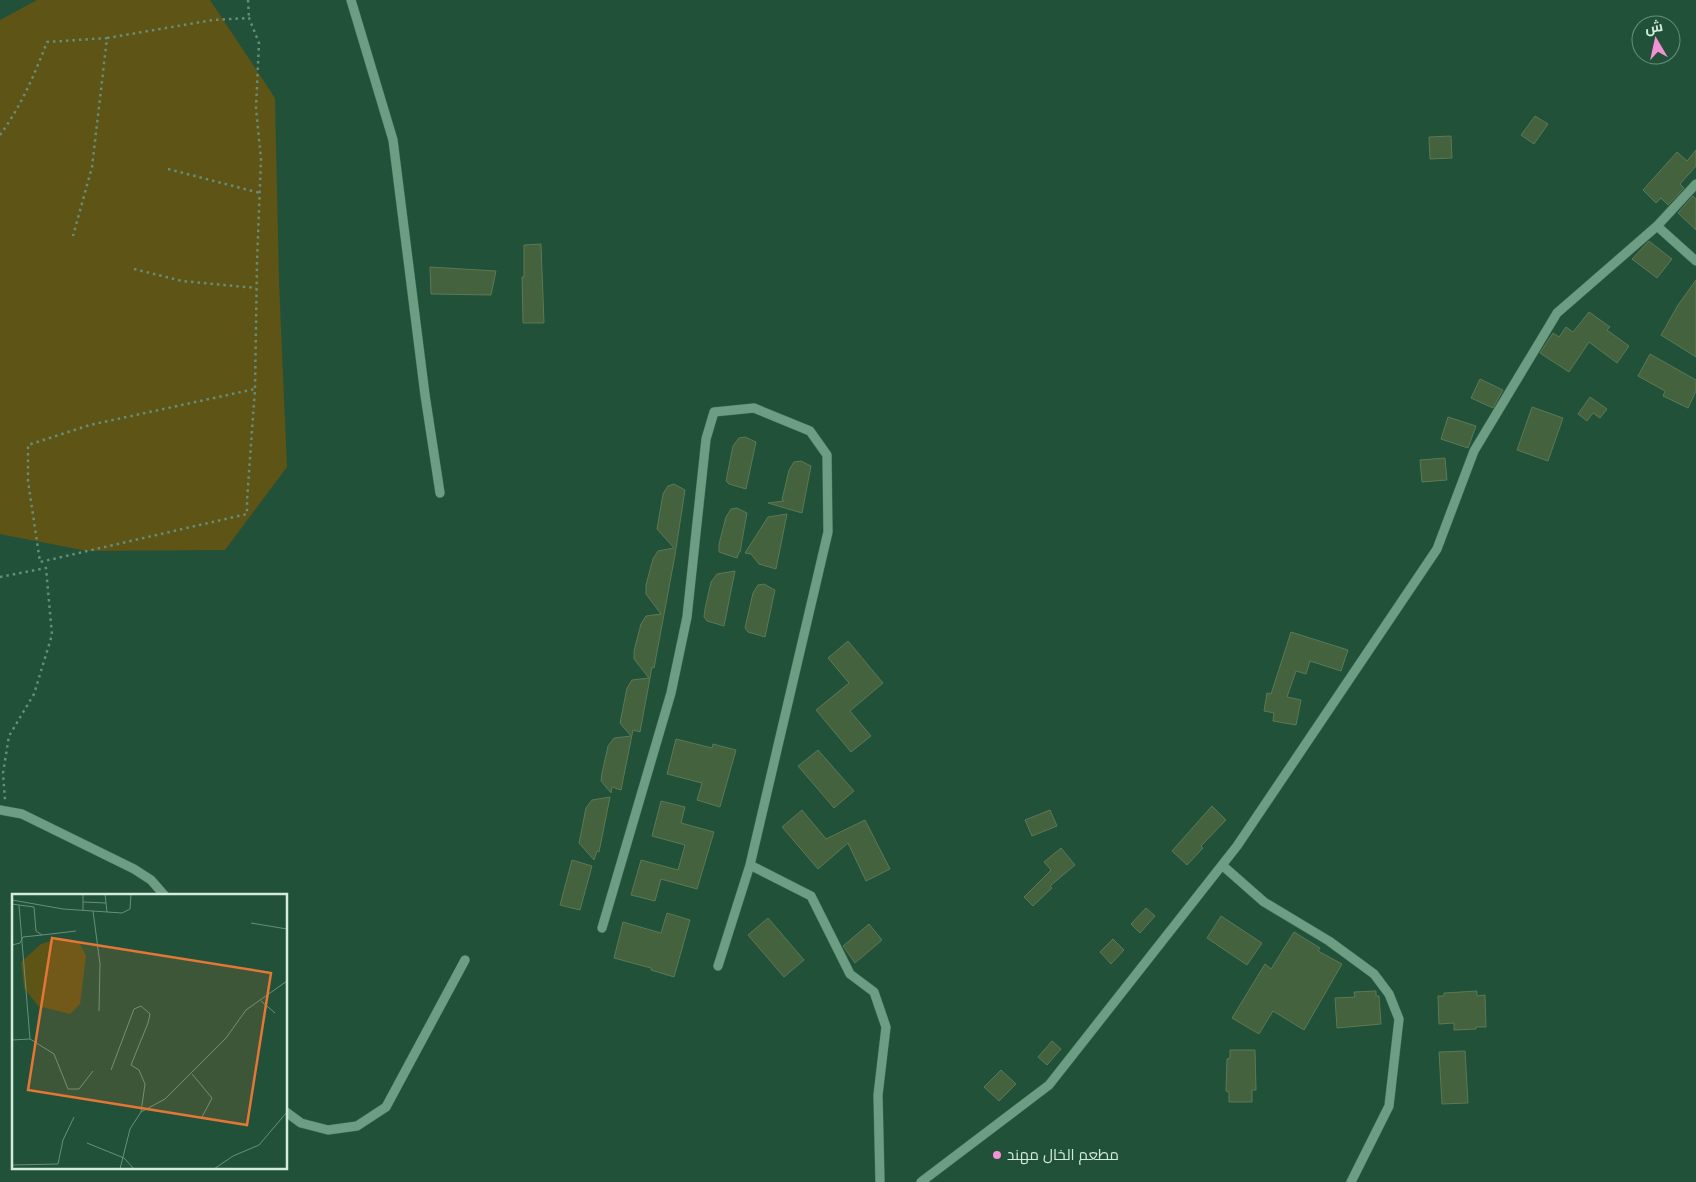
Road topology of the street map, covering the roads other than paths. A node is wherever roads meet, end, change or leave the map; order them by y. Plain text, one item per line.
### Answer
1 (351, 0) edge
2 (1696, 184) edge
3 (1657, 226) junction
4 (1696, 261) edge
5 (440, 493) dead end
6 (3, 806) edge
7 (750, 865) junction
8 (1222, 865) junction
9 (163, 894) edge
10 (602, 928) dead end
11 (465, 960) dead end
12 (718, 966) dead end
13 (288, 1114) edge
14 (880, 1182) edge
15 (921, 1182) edge
16 (1351, 1182) edge

1 - 5 street
2 - 3 street
3 - 4 street
3 - 8 street
6 - 9 street
7 - 10 street
7 - 12 street
7 - 14 street
8 - 15 street
8 - 16 street
11 - 13 street

